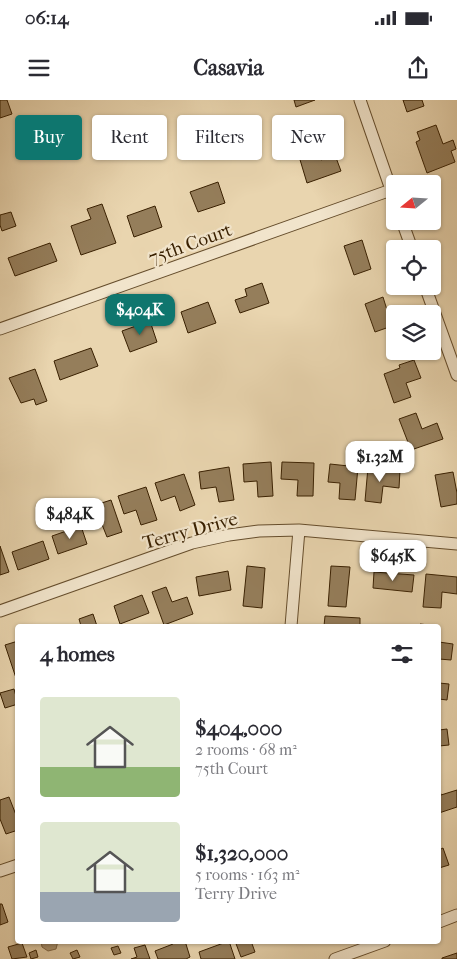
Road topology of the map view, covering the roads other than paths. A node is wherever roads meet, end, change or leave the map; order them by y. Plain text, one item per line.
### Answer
1 (360, 100) edge
2 (386, 175) edge
3 (386, 197) edge
4 (428, 295) edge
5 (0, 330) edge
6 (457, 375) edge
7 (299, 530) junction
8 (457, 544) edge
9 (0, 611) edge
10 (291, 624) edge
11 (15, 866) edge
12 (0, 871) edge
13 (457, 916) edge
14 (441, 921) edge
15 (377, 944) edge
16 (335, 959) edge

1 - 2 street
3 - 5 street, 75th Court
4 - 6 street
7 - 8 street, Terry Drive
7 - 9 street, Terry Drive
7 - 10 street
11 - 12 street
13 - 14 street
15 - 16 street

